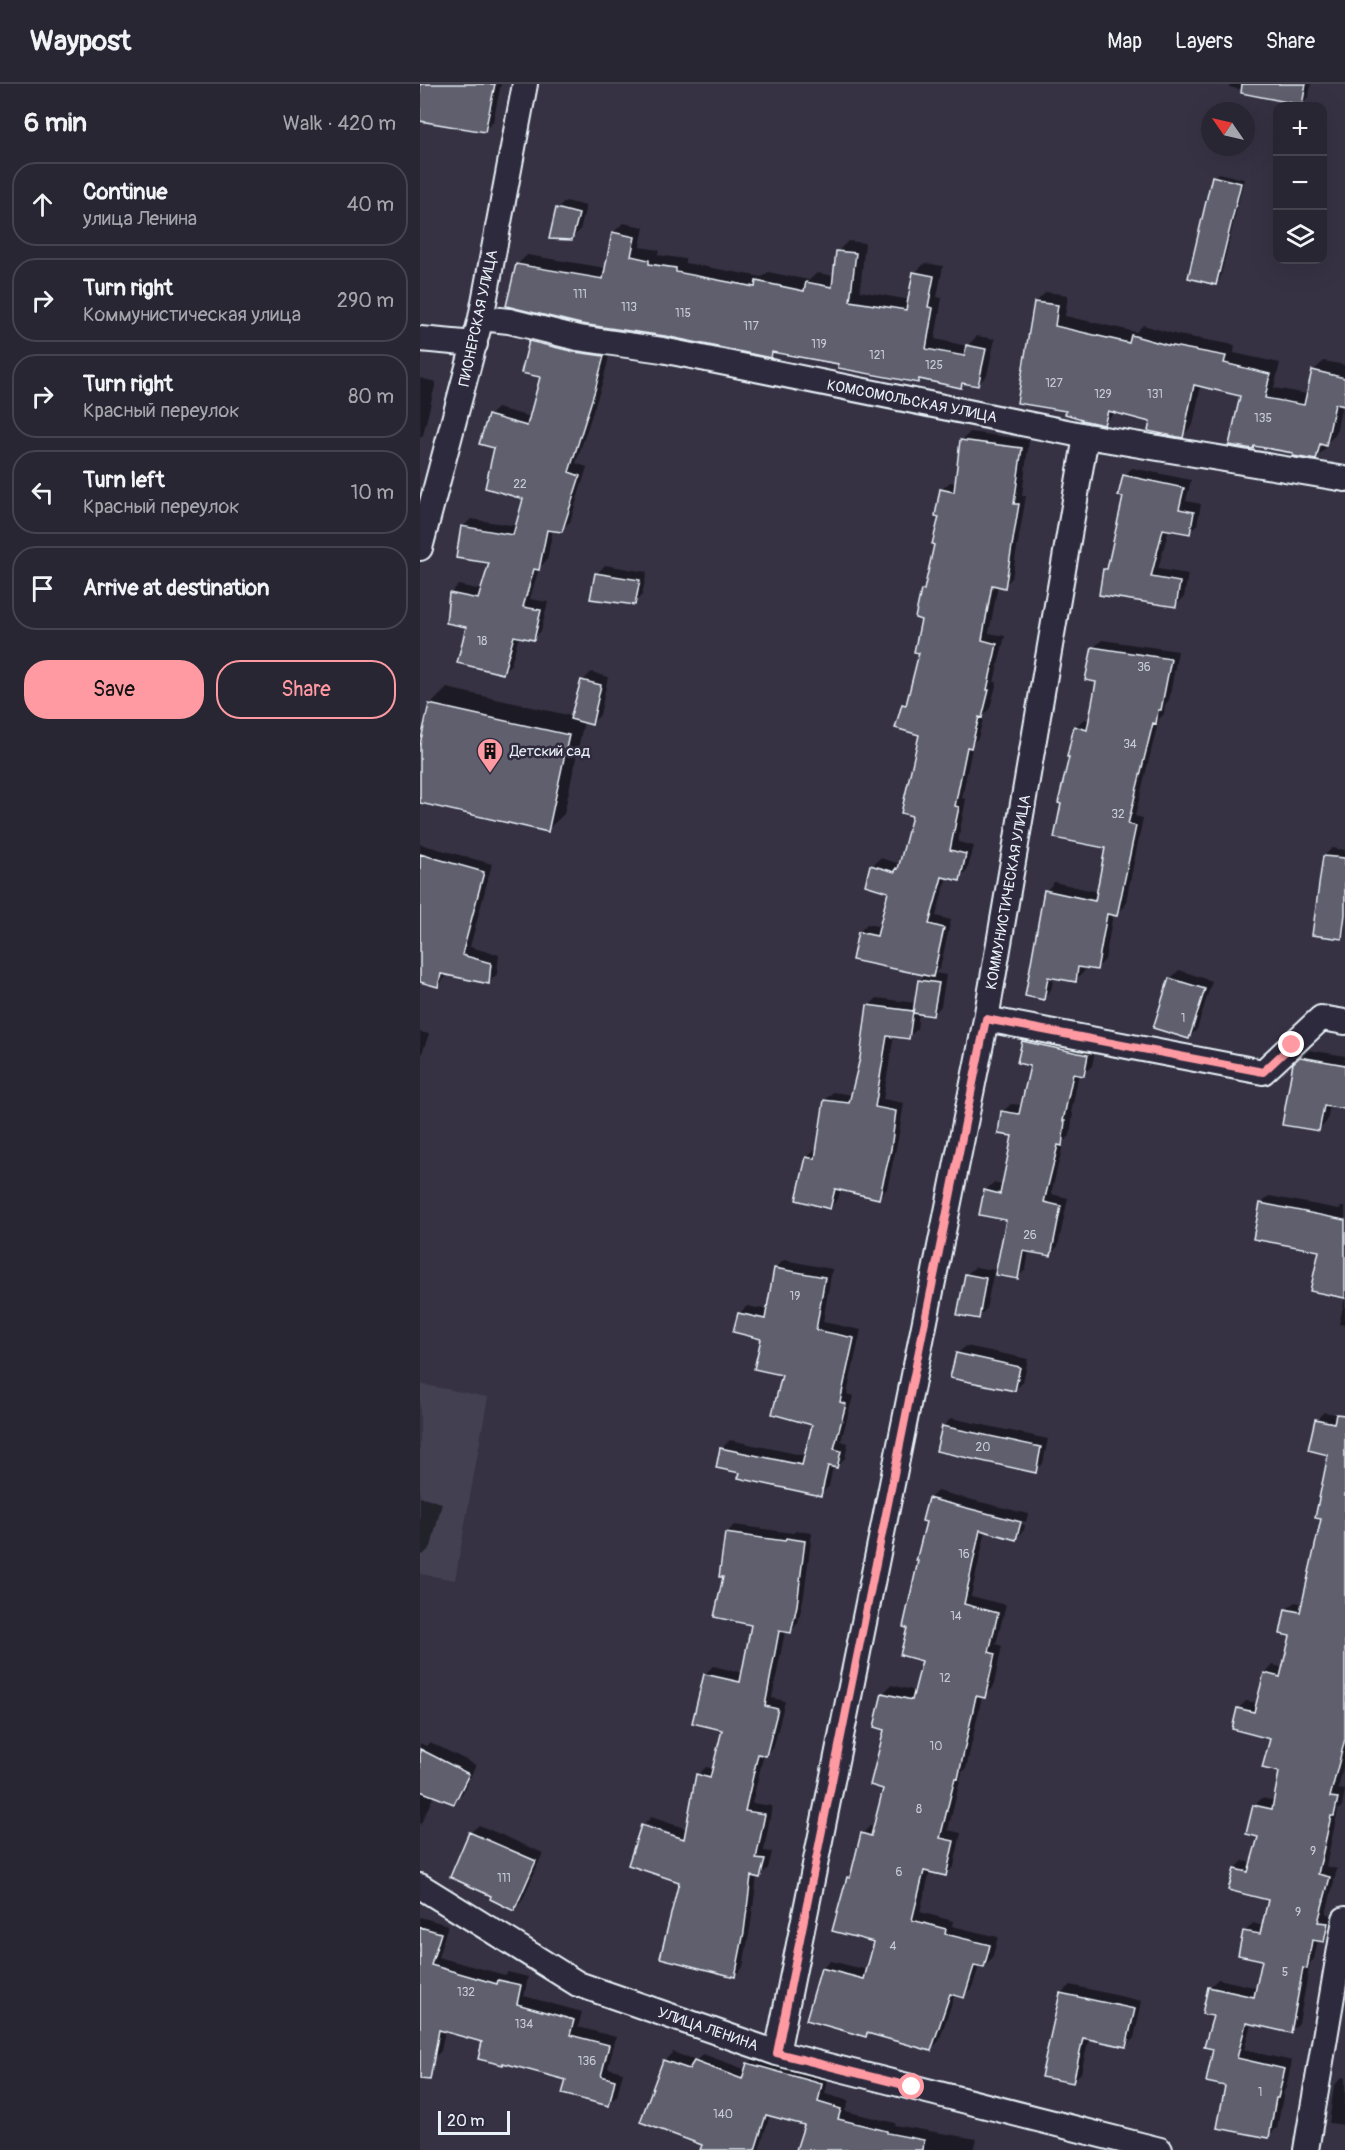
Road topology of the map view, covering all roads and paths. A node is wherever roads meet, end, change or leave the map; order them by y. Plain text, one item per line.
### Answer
1 (525, 84) edge
2 (481, 318) junction
3 (420, 339) edge
4 (475, 344) junction
5 (1086, 436) junction
6 (1345, 479) edge
7 (420, 548) edge
8 (986, 1019) junction
9 (1345, 1022) edge
10 (420, 1886) edge
11 (1345, 1919) edge
12 (777, 2053) junction
13 (1160, 2150) edge
14 (1306, 2150) edge

1 - 2 street, ПИОНЕРСКАЯ УЛИЦА
2 - 4 street, ПИОНЕРСКАЯ УЛИЦА
2 - 5 street, КОМСОМОЛЬСКАЯ УЛИЦА
3 - 4 street
4 - 7 street, ПИОНЕРСКАЯ УЛИЦА
5 - 6 street, КОМСОМОЛЬСКАЯ УЛИЦА
5 - 8 street, КОММУНИСТИЧЕСКАЯ УЛИЦА
8 - 9 street
8 - 12 street, КОММУНИСТИЧЕСКАЯ УЛИЦА
10 - 12 street, УЛИЦА ЛЕНИНА
11 - 14 street
12 - 13 street, УЛИЦА ЛЕНИНА

